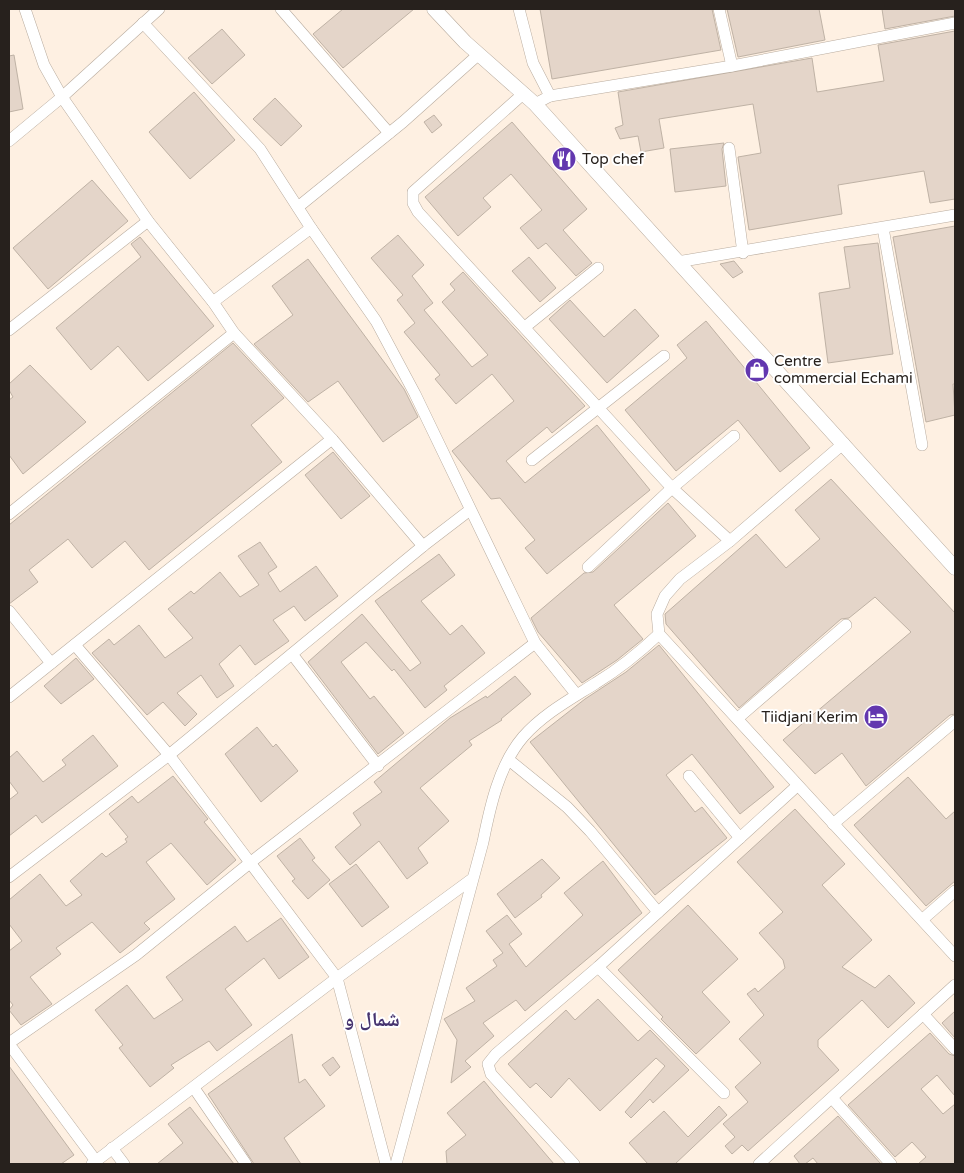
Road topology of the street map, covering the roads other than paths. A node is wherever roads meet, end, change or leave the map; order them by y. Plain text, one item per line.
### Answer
1 (25, 9) edge
2 (159, 9) edge
3 (281, 9) edge
4 (434, 9) edge
5 (519, 9) edge
6 (719, 9) edge
7 (143, 23) junction
8 (955, 23) edge
9 (479, 54) junction
10 (732, 66) junction
11 (523, 94) junction
12 (550, 96) junction
13 (62, 97) junction
14 (534, 104) junction
15 (389, 133) junction
16 (9, 141) edge
17 (729, 148) dead end
18 (298, 207) junction
19 (955, 215) edge
20 (148, 221) junction
21 (311, 228) junction
22 (883, 228) junction
23 (743, 253) junction
24 (677, 262) junction
25 (598, 268) dead end
26 (213, 302) junction
27 (525, 327) junction
28 (9, 330) edge
29 (234, 333) junction
30 (664, 356) dead end
31 (598, 407) junction
32 (734, 436) dead end
33 (332, 439) junction
34 (844, 443) junction
35 (922, 445) dead end
36 (532, 460) dead end
37 (672, 488) junction
38 (470, 510) junction
39 (9, 514) edge
40 (730, 541) junction
41 (423, 546) junction
42 (588, 567) dead end
43 (955, 568) edge
44 (9, 611) edge
45 (846, 625) dead end
46 (659, 634) junction
47 (535, 643) junction
48 (75, 645) junction
49 (292, 654) junction
50 (52, 663) junction
51 (576, 694) junction
52 (9, 697) edge
53 (738, 718) junction
54 (955, 721) edge
55 (169, 754) junction
56 (509, 760) junction
57 (378, 766) junction
58 (689, 776) dead end
59 (797, 786) junction
60 (833, 824) junction
61 (740, 838) junction
62 (251, 862) junction
63 (9, 877) edge
64 (472, 879) junction
65 (955, 891) edge
66 (658, 912) junction
67 (923, 919) junction
68 (955, 956) edge
69 (598, 967) junction
70 (337, 978) junction
71 (955, 986) edge
72 (923, 1014) junction
73 (9, 1044) edge
74 (955, 1049) edge
75 (194, 1088) junction
76 (724, 1093) dead end
77 (832, 1098) junction
78 (112, 1148) junction
79 (94, 1162) edge
80 (124, 1164) edge
81 (246, 1164) edge
82 (386, 1164) edge
83 (396, 1164) edge
84 (574, 1164) edge
85 (759, 1164) edge
86 (891, 1164) edge

1 - 13 street
2 - 7 street
3 - 15 street
4 - 9 street
5 - 12 street
6 - 10 street
7 - 13 street
7 - 18 street
8 - 10 street
9 - 11 street
9 - 15 street
10 - 12 street
11 - 14 street
11 - 27 street
12 - 14 street
13 - 16 street
13 - 20 street
14 - 24 street
15 - 18 street
17 - 23 street
18 - 21 street
19 - 22 street
20 - 26 street
20 - 28 street
21 - 26 street
21 - 38 street
22 - 23 street
22 - 35 street
23 - 24 street
24 - 34 street
25 - 27 street
26 - 29 street
27 - 31 street
29 - 33 street
29 - 39 street
30 - 31 street
31 - 36 street
31 - 37 street
32 - 37 street
33 - 41 street
33 - 48 street
34 - 40 street
34 - 43 street
37 - 40 street
37 - 42 street
38 - 41 street
38 - 47 street
40 - 46 street
41 - 49 street
44 - 50 street
45 - 53 street
46 - 51 street
46 - 53 street
47 - 51 street
47 - 57 street
48 - 50 street
48 - 55 street
49 - 55 street
49 - 57 street
50 - 52 street
51 - 56 street
53 - 59 street
54 - 60 street
55 - 62 street
55 - 63 street
56 - 64 street
56 - 66 street
57 - 62 street
58 - 61 street
59 - 60 street
59 - 61 street
60 - 67 street
61 - 66 street
62 - 70 street
62 - 73 street
64 - 70 street
64 - 83 street
65 - 67 street
66 - 69 street
67 - 68 street
69 - 76 street
69 - 84 street
70 - 75 street
70 - 82 street
71 - 72 street
72 - 74 street
72 - 77 street
73 - 79 street
75 - 78 street
75 - 81 street
77 - 85 street
77 - 86 street
78 - 79 street
78 - 80 street

